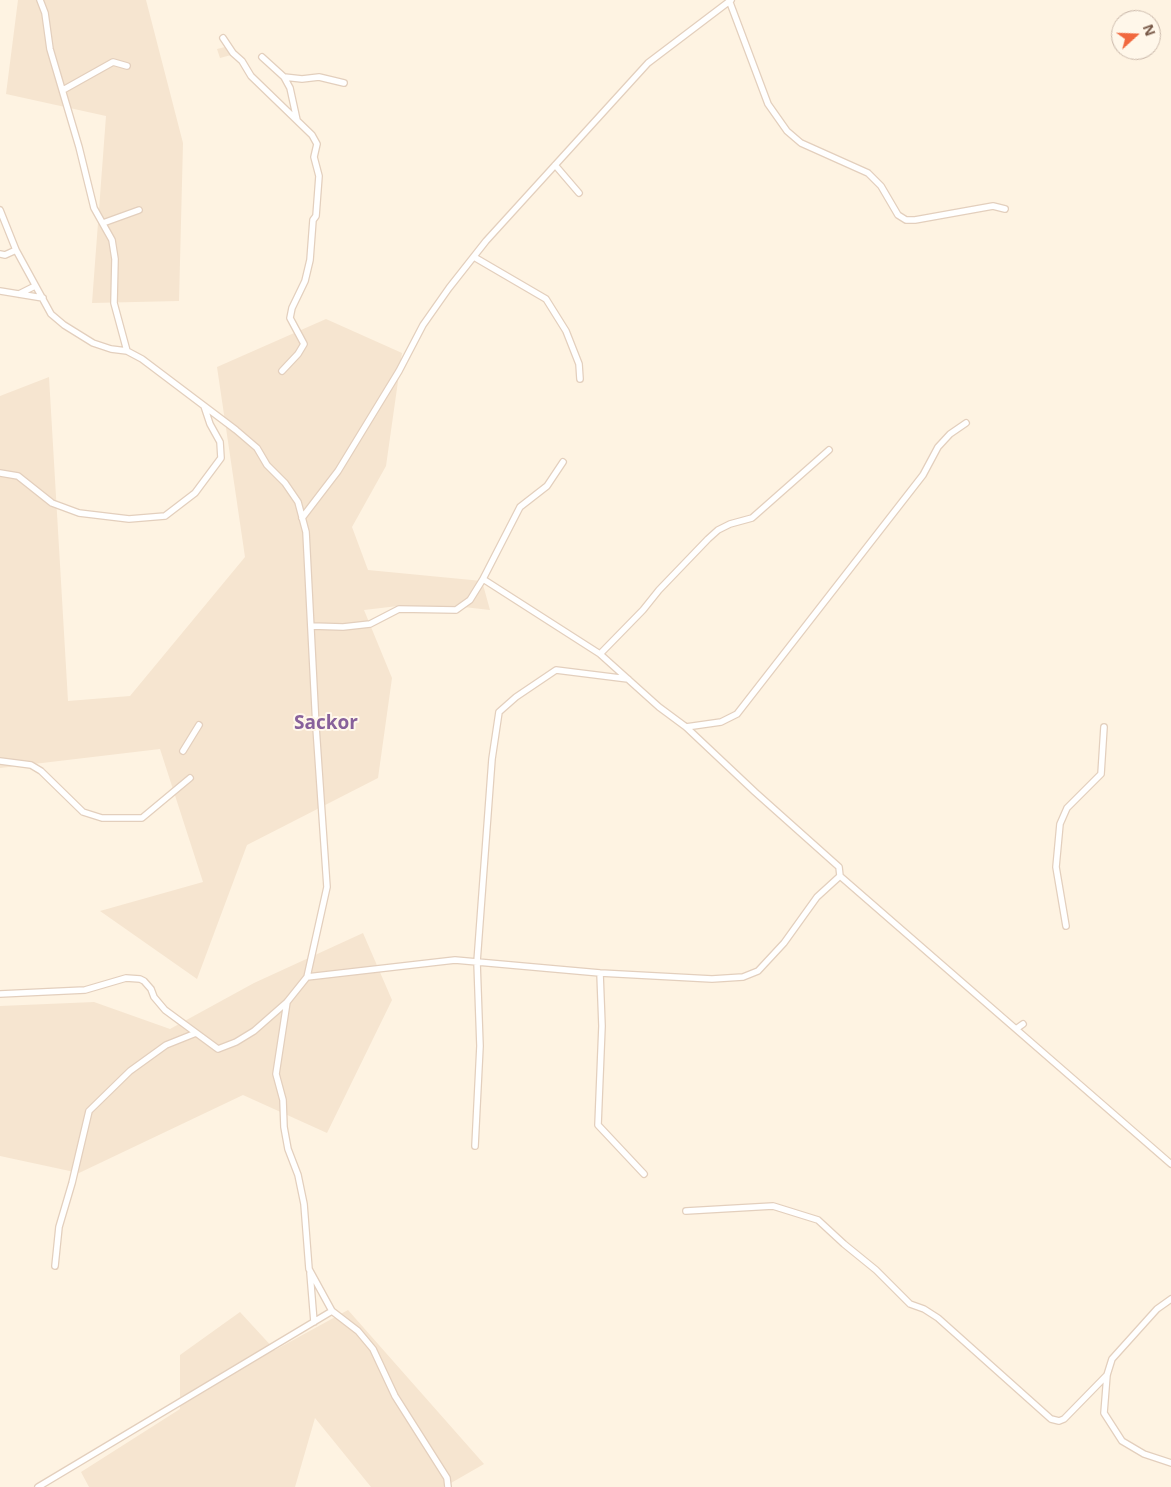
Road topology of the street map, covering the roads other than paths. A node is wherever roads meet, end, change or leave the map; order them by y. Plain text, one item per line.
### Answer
1 (40, 0) edge
2 (729, 0) edge
3 (223, 38) dead end
4 (262, 56) dead end
5 (127, 66) dead end
6 (284, 77) junction
7 (344, 84) dead end
8 (63, 90) junction
9 (298, 121) junction
10 (555, 165) junction
11 (579, 193) dead end
12 (1005, 208) dead end
13 (0, 210) edge
14 (139, 210) dead end
15 (103, 223) junction
16 (16, 250) junction
17 (0, 254) edge
18 (474, 257) junction
19 (35, 286) junction
20 (0, 291) edge
21 (19, 294) junction
22 (43, 298) junction
23 (126, 351) junction
24 (282, 371) dead end
25 (580, 379) dead end
26 (204, 406) junction
27 (966, 423) dead end
28 (829, 450) dead end
29 (563, 462) dead end
30 (0, 473) edge
31 (302, 518) junction
32 (483, 579) junction
33 (311, 626) junction
34 (600, 654) junction
35 (628, 679) junction
36 (199, 725) dead end
37 (686, 727) junction
38 (1104, 727) dead end
39 (183, 751) dead end
40 (0, 761) edge
41 (190, 778) dead end
42 (840, 876) junction
43 (1066, 926) dead end
44 (477, 962) junction
45 (600, 972) junction
46 (307, 977) junction
47 (0, 994) edge
48 (287, 1002) junction
49 (1023, 1024) dead end
50 (1016, 1029) junction
51 (196, 1034) junction
52 (475, 1146) dead end
53 (1171, 1164) edge
54 (644, 1174) dead end
55 (686, 1211) dead end
56 (55, 1266) dead end
57 (309, 1269) junction
58 (1171, 1298) edge
59 (332, 1311) junction
60 (314, 1322) junction
61 (1107, 1376) junction
62 (1171, 1463) edge
63 (38, 1487) edge
64 (448, 1487) edge

1 - 8 street
2 - 10 street
2 - 12 street
3 - 9 street
4 - 6 street
5 - 8 street
6 - 7 street
6 - 9 street
8 - 15 street
9 - 24 street
10 - 11 street
10 - 18 street
13 - 16 street
14 - 15 street
15 - 23 street
16 - 17 street
16 - 19 street
18 - 25 street
18 - 31 street
19 - 21 street
19 - 22 street
20 - 21 street
21 - 22 street
22 - 23 street
23 - 26 street
26 - 30 street
26 - 31 street
27 - 37 street
28 - 34 street
29 - 32 street
31 - 33 street
32 - 33 street
32 - 34 street
33 - 46 street
34 - 35 street
35 - 37 street
35 - 44 street
36 - 39 street
37 - 42 street
38 - 43 street
40 - 41 street
42 - 45 street
42 - 50 street
44 - 45 street
44 - 46 street
44 - 52 street
45 - 54 street
46 - 48 street
47 - 51 street
48 - 51 street
48 - 57 street
49 - 50 street
50 - 53 street
51 - 56 street
55 - 61 street
57 - 59 street
57 - 60 street
58 - 61 street
59 - 60 street
59 - 64 street
60 - 63 street
61 - 62 street

